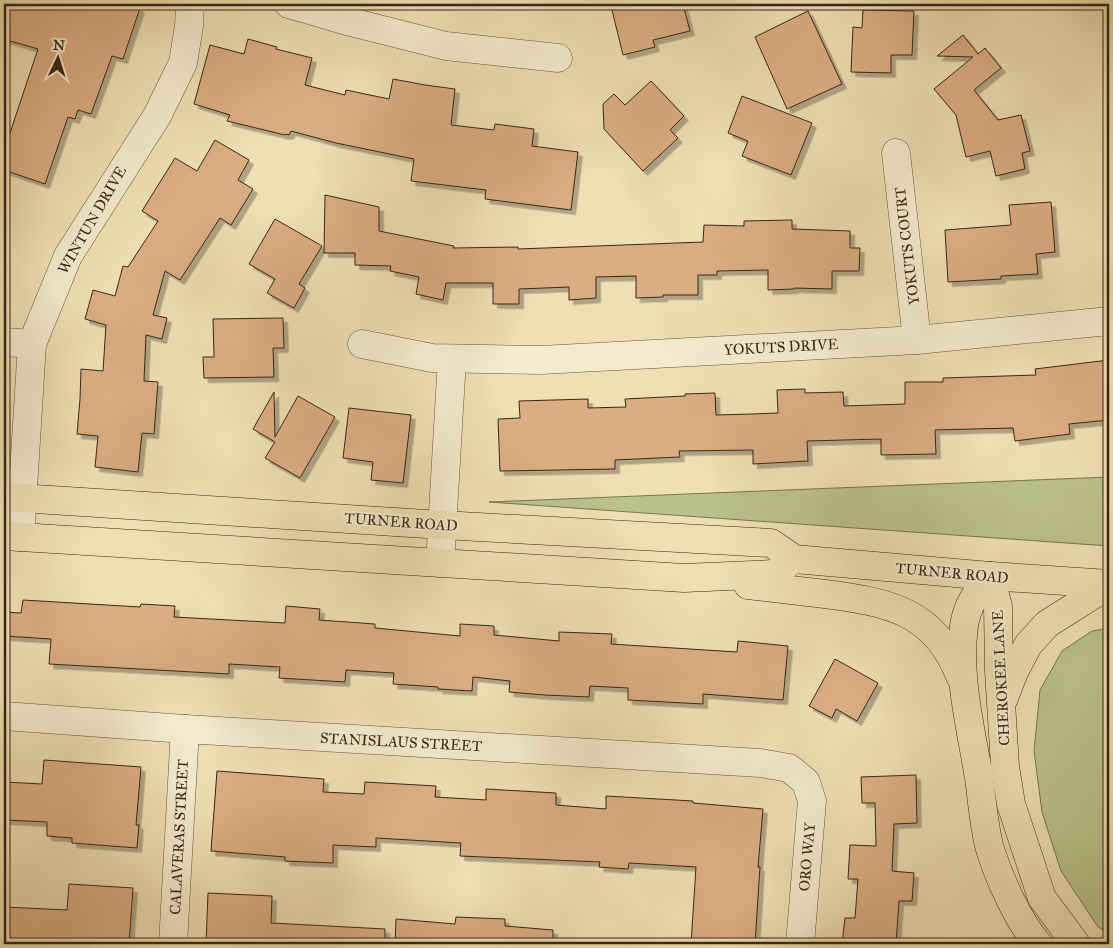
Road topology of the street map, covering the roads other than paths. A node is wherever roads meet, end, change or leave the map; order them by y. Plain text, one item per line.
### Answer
1 (190, 4) edge
2 (289, 4) edge
3 (558, 58) dead end
4 (896, 153) dead end
5 (1109, 321) edge
6 (918, 340) junction
7 (4, 342) edge
8 (32, 344) junction
9 (362, 344) dead end
10 (452, 359) junction
11 (13, 498) edge
12 (442, 525) junction
13 (12, 537) edge
14 (794, 559) junction
15 (440, 563) junction
16 (990, 576) junction
17 (684, 578) junction
18 (1109, 585) edge
19 (964, 687) junction
20 (1002, 707) junction
21 (4, 716) edge
22 (185, 729) junction
23 (797, 775) joint
24 (173, 944) edge
25 (800, 944) edge
26 (1038, 944) edge
27 (1076, 944) edge

1 - 8 street, WINTUN DRIVE
2 - 3 street
4 - 6 street, YOKUTS COURT
5 - 6 street, YOKUTS DRIVE
6 - 10 street, YOKUTS DRIVE
7 - 8 street
8 - 11 street, WINTUN DRIVE
9 - 10 street, YOKUTS DRIVE
10 - 12 street
11 - 12 main road, TURNER ROAD
11 - 13 street, WINTUN DRIVE
12 - 14 main road, TURNER ROAD
12 - 15 street
13 - 15 main road
14 - 16 main road, TURNER ROAD
14 - 17 main road
15 - 17 main road
16 - 18 main road, TURNER ROAD
16 - 19 main road, CHEROKEE LANE
16 - 20 main road, CHEROKEE LANE
17 - 19 main road
18 - 20 main road
19 - 26 main road, CHEROKEE LANE
20 - 27 main road, CHEROKEE LANE
21 - 22 street, STANISLAUS STREET
22 - 23 street, STANISLAUS STREET
22 - 24 street, CALAVERAS STREET
23 - 25 street, ORO WAY

